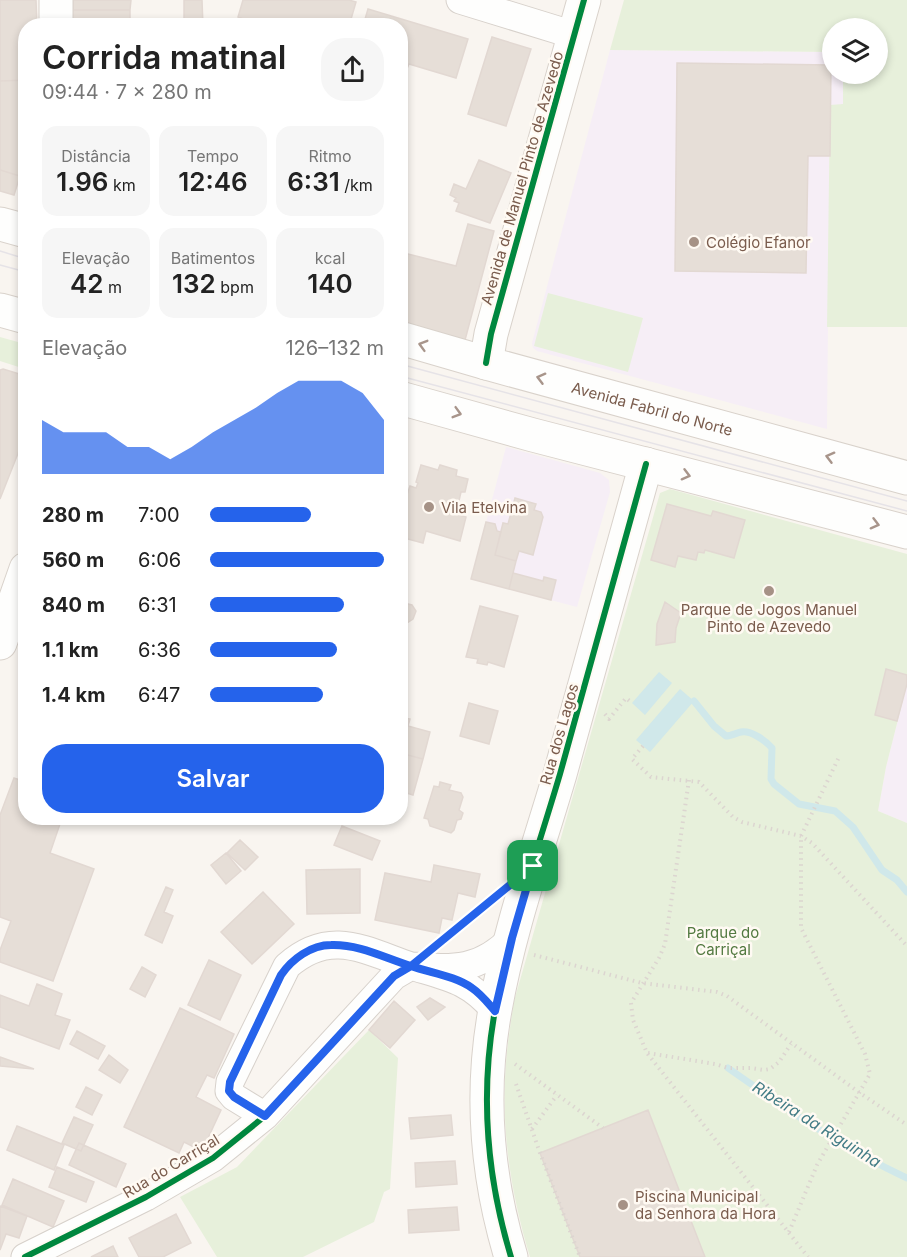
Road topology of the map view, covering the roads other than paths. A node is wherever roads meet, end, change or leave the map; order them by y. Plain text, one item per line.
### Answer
1 (56, 0) edge
2 (460, 0) edge
3 (584, 0) edge
4 (56, 18) edge
5 (574, 35) junction
6 (0, 224) edge
7 (18, 229) edge
8 (0, 310) edge
9 (18, 315) edge
10 (408, 340) edge
11 (486, 363) junction
12 (408, 400) edge
13 (646, 464) junction
14 (907, 478) edge
15 (907, 532) edge
16 (18, 592) edge
17 (0, 643) edge
18 (520, 946) junction
19 (411, 966) junction
20 (495, 1011) junction
21 (265, 1116) junction
22 (25, 1257) edge
23 (512, 1257) edge

1 - 4 street
2 - 5 street
3 - 5 street, Avenida de Manuel Pinto de Azevedo
5 - 11 street, Avenida de Manuel Pinto de Azevedo
6 - 7 street
8 - 9 street
11 -> 10 street, Avenida Fabril do Norte
14 -> 11 street, Avenida Fabril do Norte
12 -> 13 street
13 -> 15 street
13 - 18 street, Rua dos Lagos
16 - 17 street
18 - 19 street
18 - 20 street, Rua dos Lagos
19 - 20 street
19 - 21 street, Rua do Carriçal
19 - 21 street
20 - 23 street, Rua dos Lagos
21 - 22 street, Rua do Carriçal

